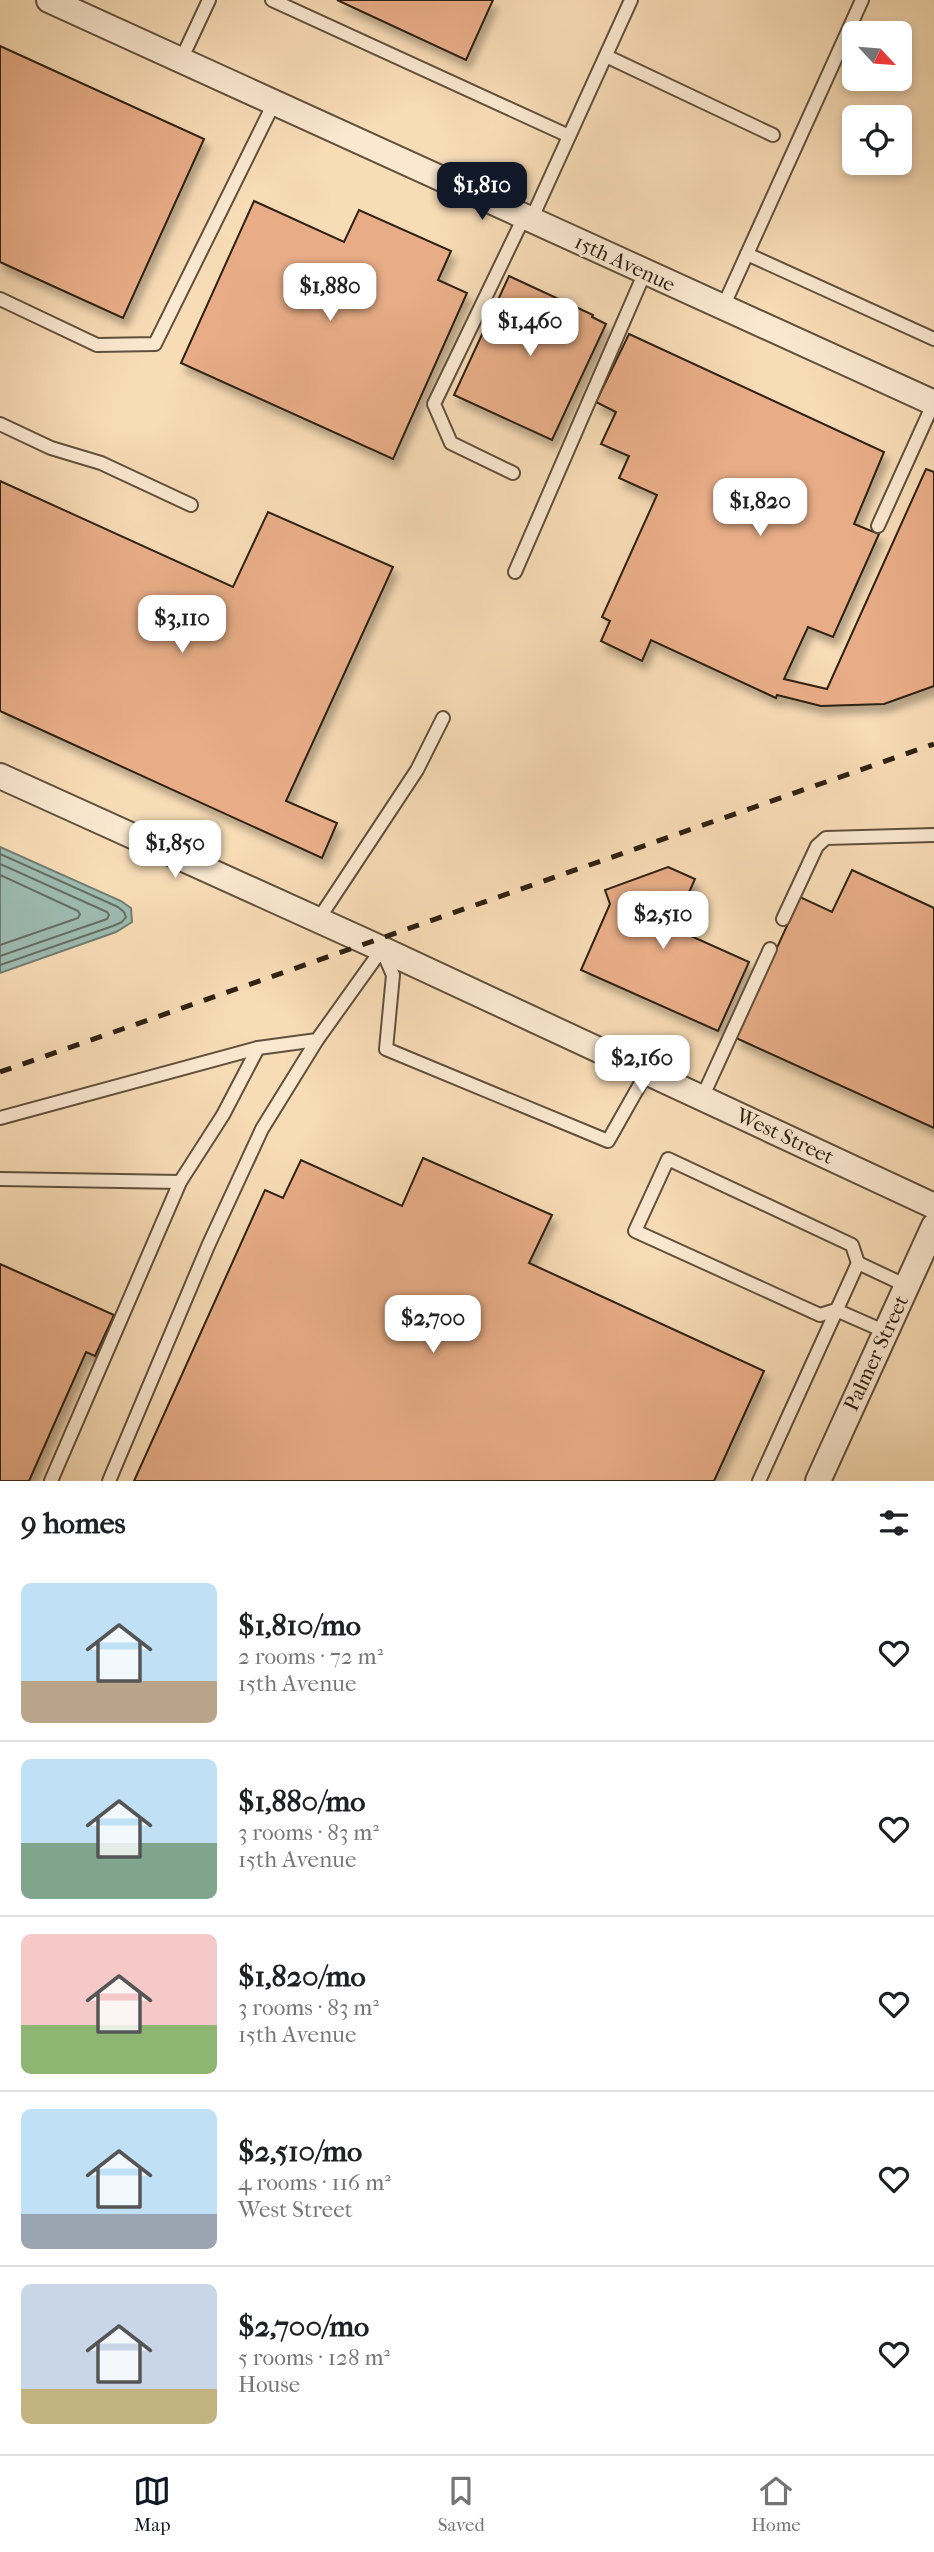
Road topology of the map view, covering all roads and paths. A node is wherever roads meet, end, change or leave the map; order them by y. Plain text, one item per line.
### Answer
1 (49, 0) edge
2 (209, 0) edge
3 (272, 0) edge
4 (631, 0) edge
5 (862, 0) edge
6 (606, 56) junction
7 (181, 60) junction
8 (274, 103) junction
9 (773, 135) dead end
10 (569, 136) junction
11 (528, 218) junction
12 (747, 254) junction
13 (645, 272) junction
14 (0, 299) edge
15 (723, 307) junction
16 (934, 339) edge
17 (934, 403) edge
18 (0, 424) edge
19 (513, 473) dead end
20 (191, 505) dead end
21 (878, 526) dead end
22 (515, 572) dead end
23 (443, 718) dead end
24 (0, 776) edge
25 (934, 835) edge
26 (783, 919) dead end
27 (318, 920) junction
28 (376, 946) junction
29 (770, 949) dead end
30 (317, 1040) junction
31 (258, 1048) junction
32 (647, 1072) junction
33 (702, 1098) junction
34 (0, 1118) edge
35 (0, 1179) edge
36 (180, 1182) junction
37 (934, 1206) edge
38 (934, 1226) edge
39 (858, 1263) junction
40 (907, 1286) junction
41 (836, 1310) junction
42 (886, 1332) junction
43 (51, 1481) edge
44 (109, 1481) edge
45 (759, 1481) edge
46 (818, 1481) edge

1 - 7 street, 15th Avenue
2 - 7 lane
3 - 10 lane
4 - 6 lane
5 - 12 lane
6 - 9 lane
6 - 10 lane
7 - 8 street, 15th Avenue
8 - 11 street, 15th Avenue
8 - 14 lane
10 - 11 lane
11 - 13 street, 15th Avenue
11 - 19 lane
12 - 15 lane
12 - 16 lane
13 - 15 street, 15th Avenue
13 - 22 lane
15 - 17 street, 15th Avenue
17 - 21 lane
18 - 20 lane
23 - 27 lane
24 - 27 street, West Street
25 - 26 lane
27 - 28 street, West Street
28 - 30 lane
28 - 32 street, West Street
28 - 32 lane
29 - 33 lane
30 - 31 lane
30 - 44 lane
31 - 34 lane
31 - 36 lane
32 - 33 street, West Street
33 - 37 street, West Street
35 - 36 lane
36 - 43 lane
38 - 40 street, Palmer Street
39 - 40 lane
39 - 41 lane
39 - 41 lane
40 - 42 street, Palmer Street
41 - 42 lane
41 - 45 lane
42 - 46 street, Palmer Street

